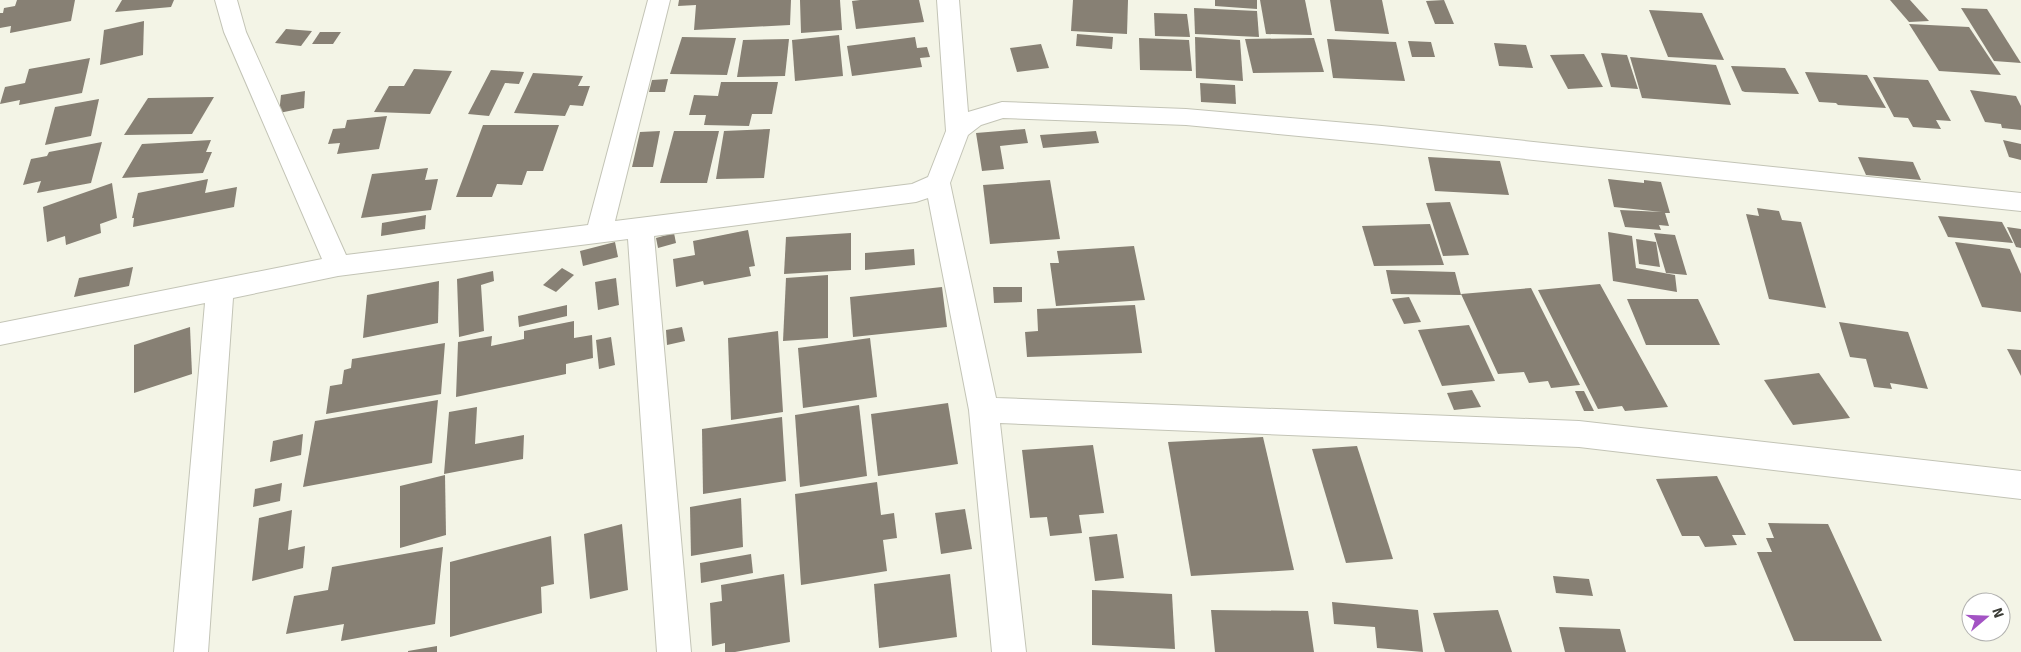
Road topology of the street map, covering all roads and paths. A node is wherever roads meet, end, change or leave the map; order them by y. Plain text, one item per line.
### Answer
1 (226, 0) edge
2 (659, 0) edge
3 (948, 0) edge
4 (958, 131) junction
5 (938, 183) junction
6 (2021, 202) edge
7 (640, 228) junction
8 (599, 233) junction
9 (338, 266) junction
10 (220, 290) junction
11 (0, 334) edge
12 (984, 410) junction
13 (2021, 485) edge
14 (191, 652) edge
15 (674, 652) edge
16 (1009, 652) edge

1 - 9 street
2 - 8 street
3 - 4 street
4 - 5 street
4 - 6 street
5 - 7 street
5 - 12 street
7 - 8 street
7 - 15 street
8 - 9 street
9 - 10 street
10 - 11 street
10 - 14 street
12 - 13 street
12 - 16 street

